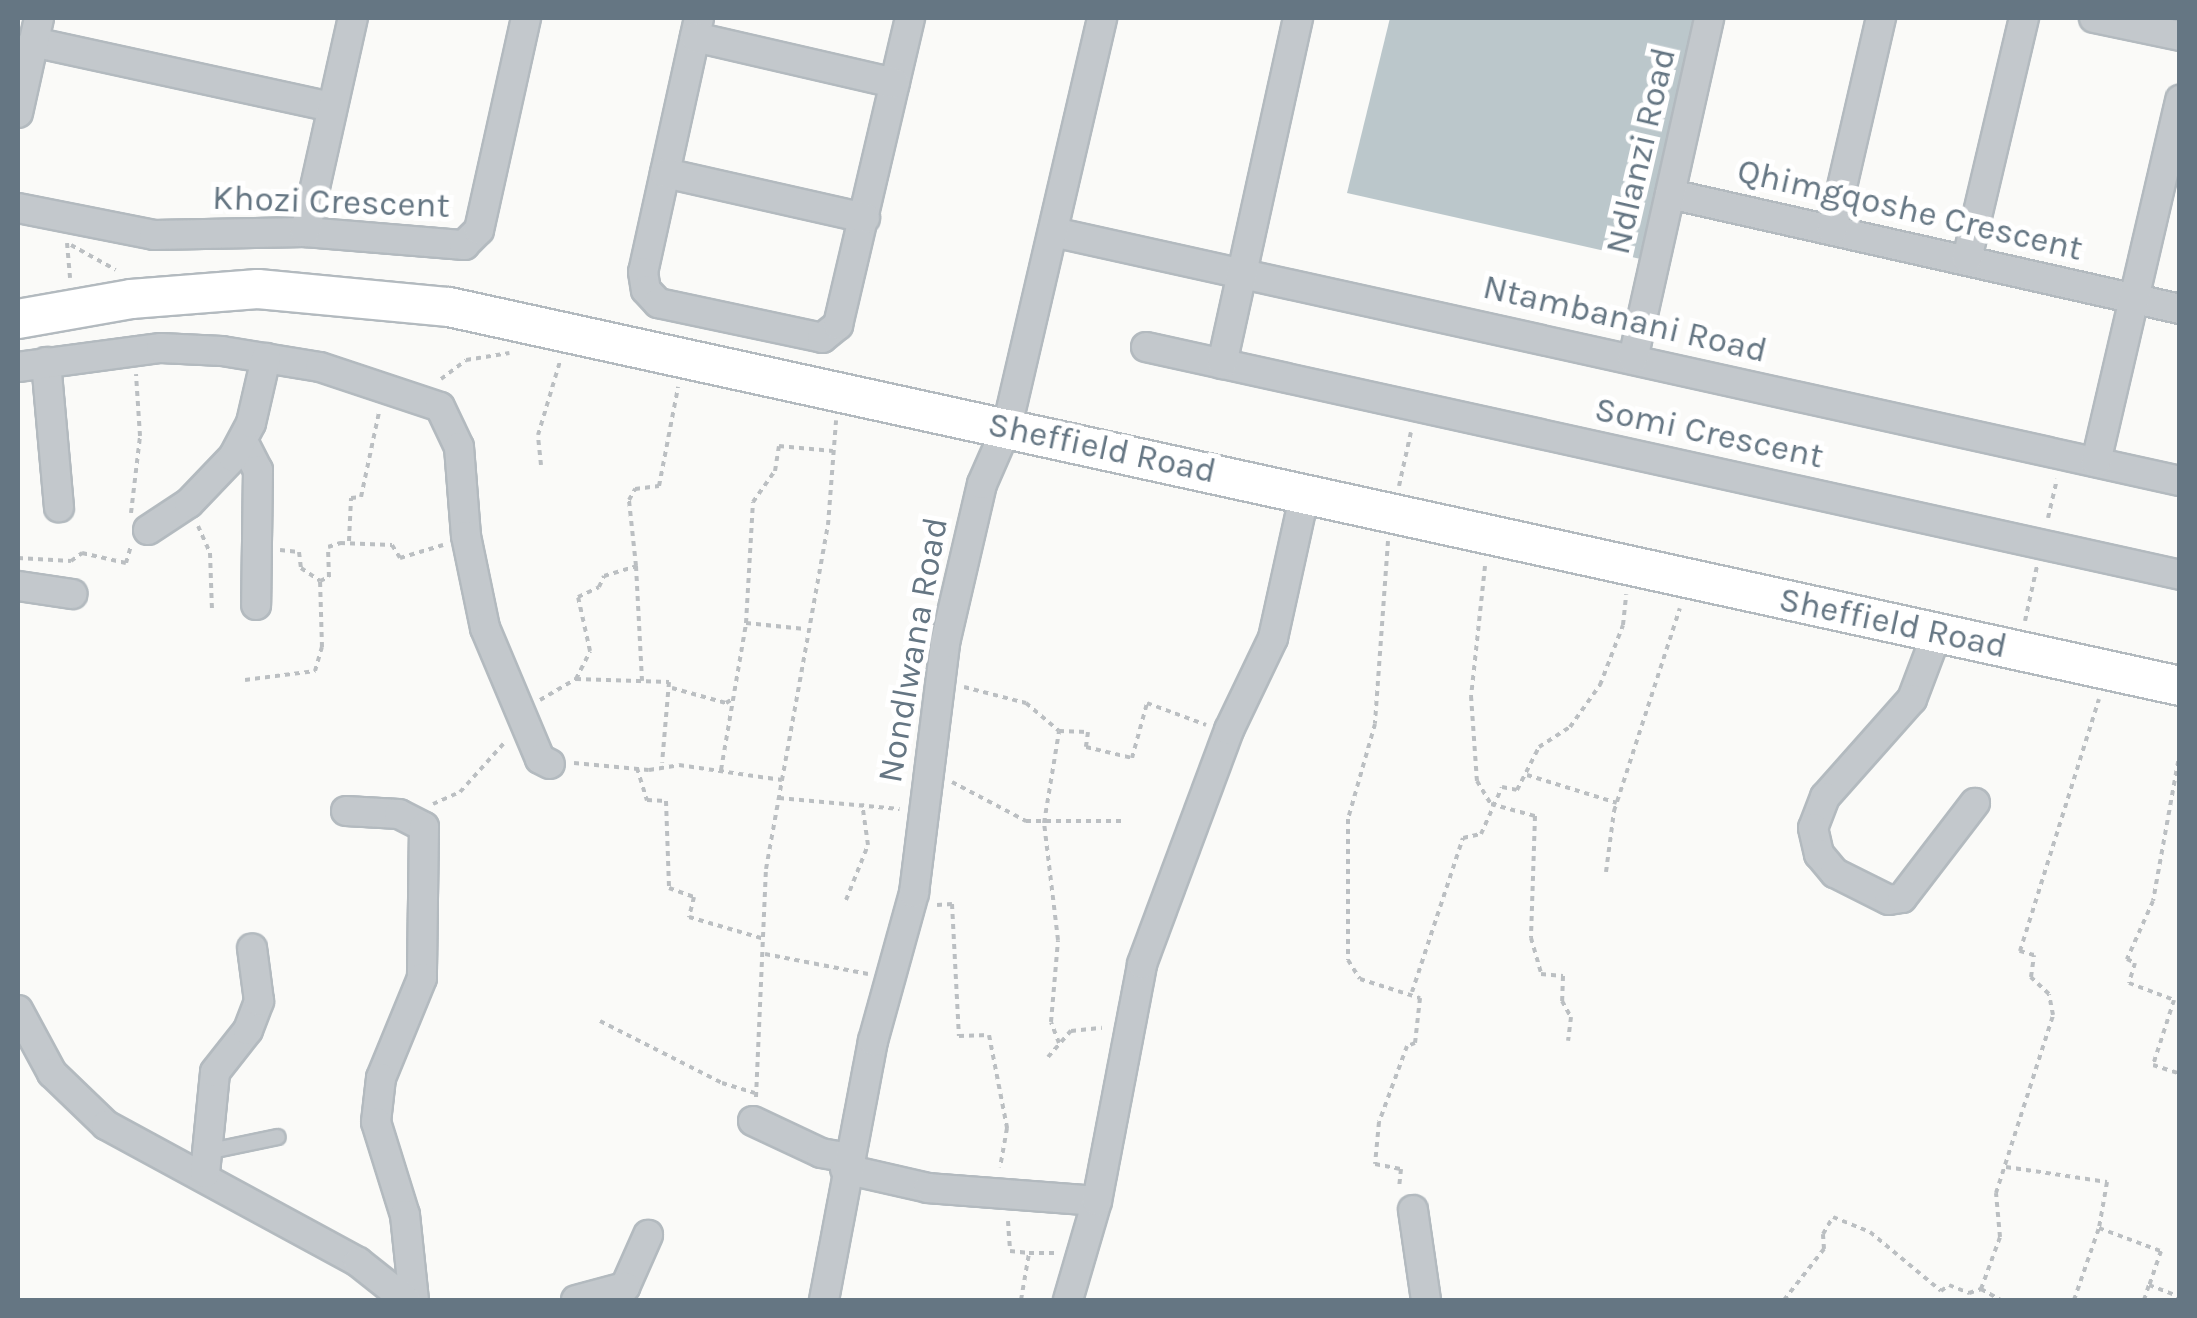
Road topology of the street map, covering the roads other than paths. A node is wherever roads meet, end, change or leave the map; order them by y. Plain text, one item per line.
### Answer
1 (352, 18) edge
2 (526, 18) edge
3 (910, 18) edge
4 (1102, 18) edge
5 (1298, 18) edge
6 (1709, 18) edge
7 (1881, 18) edge
8 (2024, 18) edge
9 (2094, 18) edge
10 (697, 27) edge
11 (36, 30) edge
12 (2180, 36) edge
13 (896, 83) junction
14 (2180, 100) edge
15 (332, 108) junction
16 (18, 114) edge
17 (665, 173) junction
18 (1670, 194) junction
19 (18, 208) edge
20 (865, 218) junction
21 (1832, 230) junction
22 (305, 232) junction
23 (1053, 232) junction
24 (1967, 258) junction
25 (1241, 273) junction
26 (2134, 299) junction
27 (2180, 309) edge
28 (18, 320) edge
29 (1146, 347) dead end
30 (266, 358) junction
31 (1633, 359) junction
32 (46, 362) junction
33 (1222, 364) junction
34 (18, 367) edge
35 (1008, 427) junction
36 (243, 441) junction
37 (2096, 462) junction
38 (2180, 480) edge
39 (1306, 493) junction
40 (59, 508) dead end
41 (148, 530) road end
42 (2180, 576) edge
43 (18, 586) edge
44 (72, 594) dead end
45 (256, 605) dead end
46 (1936, 632) junction
47 (2180, 686) edge
48 (550, 764) road end
49 (1975, 802) dead end
50 (346, 811) dead end
51 (252, 948) dead end
52 (18, 1010) edge
53 (753, 1121) road end
54 (278, 1138) dead end
55 (208, 1162) junction
56 (847, 1163) junction
57 (1096, 1201) junction
58 (1413, 1210) road end
59 (648, 1236) dead end
60 (633, 1294) edge
61 (406, 1300) edge
62 (414, 1300) edge
63 (576, 1300) edge
64 (824, 1300) edge
65 (1068, 1300) edge
66 (1426, 1300) edge

1 - 15 street
2 - 22 street, Khozi Crescent
3 - 13 street
4 - 23 street, Nondlwana Road
5 - 25 street
6 - 18 street, Ndlanzi Road
7 - 21 street
8 - 24 street
9 - 12 street
10 - 13 street
10 - 17 street
11 - 15 street
11 - 16 street
13 - 20 street
14 - 26 street
15 - 22 street
17 - 20 street
17 - 20 street
18 - 21 street, Qhimgqoshe Crescent
18 - 31 street, Ndlanzi Road
19 - 22 street, Khozi Crescent
21 - 24 street, Qhimgqoshe Crescent
23 - 25 street, Ntambanani Road
23 - 35 street, Nondlwana Road
24 - 26 street, Qhimgqoshe Crescent
25 - 31 street, Ntambanani Road
25 - 33 street
26 - 27 street, Qhimgqoshe Crescent
26 - 37 street
28 - 35 street, Sheffield Road
29 - 33 street, Somi Crescent
30 - 32 street
30 - 36 street
30 - 48 street
31 - 37 street, Ntambanani Road
32 - 34 street
32 - 40 street
33 - 42 street, Somi Crescent
35 - 39 street, Sheffield Road
35 - 56 street, Nondlwana Road
36 - 41 street
36 - 45 street
37 - 38 street, Ntambanani Road
39 - 46 street, Sheffield Road
39 - 57 street
43 - 44 street
46 - 47 street, Sheffield Road
46 - 49 street
50 - 62 street
51 - 55 street
52 - 55 street
53 - 56 street
54 - 55 lane
55 - 61 street
56 - 57 street
56 - 64 street, Nondlwana Road
57 - 65 street
58 - 66 street
59 - 60 street
60 - 63 street

